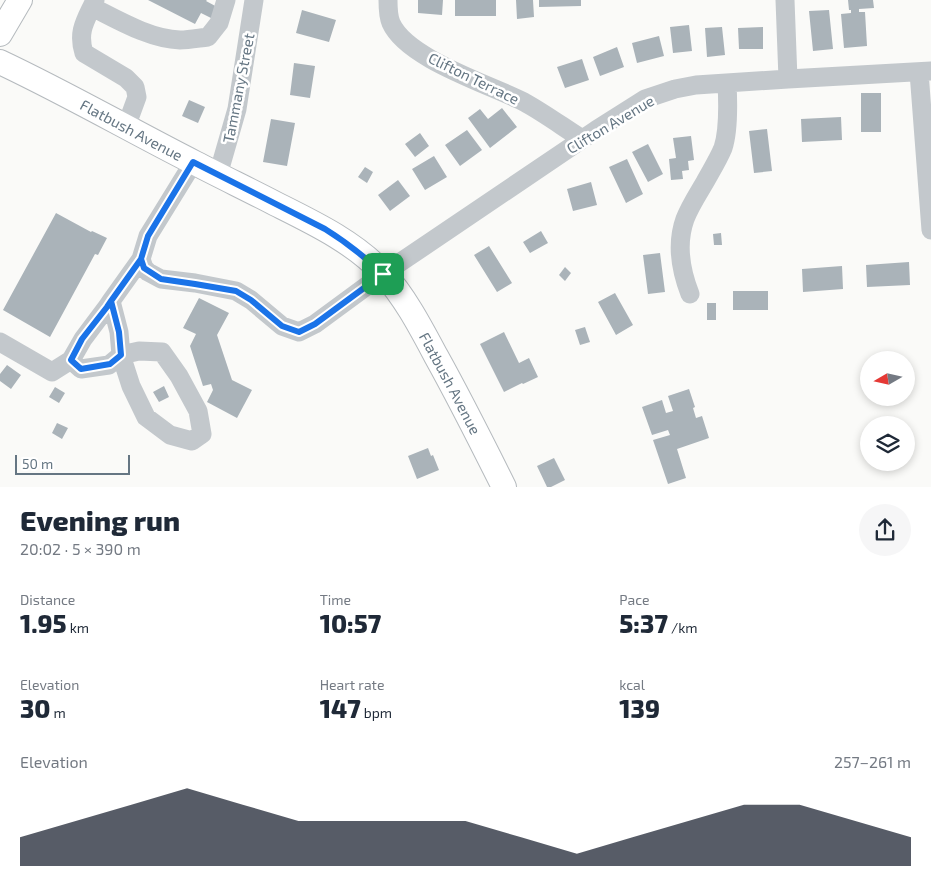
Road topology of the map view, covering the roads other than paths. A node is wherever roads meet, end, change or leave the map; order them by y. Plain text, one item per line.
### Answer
1 (20, 0) edge
2 (226, 0) edge
3 (254, 0) edge
4 (388, 0) edge
5 (785, 0) edge
6 (94, 3) edge
7 (0, 34) edge
8 (0, 62) edge
9 (925, 71) edge
10 (788, 79) junction
11 (727, 83) junction
12 (126, 127) junction
13 (582, 139) junction
14 (193, 162) junction
15 (218, 175) junction
16 (931, 230) edge
17 (141, 259) junction
18 (383, 274) junction
19 (690, 294) dead end
20 (111, 301) junction
21 (0, 342) edge
22 (121, 355) junction
23 (71, 360) junction
24 (504, 487) edge

1 - 7 main road
2 - 6 street
3 - 15 street, Tammany Street
4 - 13 street, Clifton Terrace
5 - 10 street
6 - 12 street
8 - 12 main road, Flatbush Avenue
9 - 10 street, Clifton Avenue
9 - 16 street
10 - 11 street, Clifton Avenue
11 - 13 street, Clifton Avenue
11 - 19 street
12 - 14 main road, Flatbush Avenue
13 - 18 street, Clifton Avenue
14 - 15 main road, Flatbush Avenue
14 - 17 street
15 - 18 main road, Flatbush Avenue
17 - 18 street, Clifton Avenue
17 - 20 street
18 - 24 main road, Flatbush Avenue
20 - 22 street
20 - 23 street
21 - 23 street
22 - 22 street
22 - 23 street

